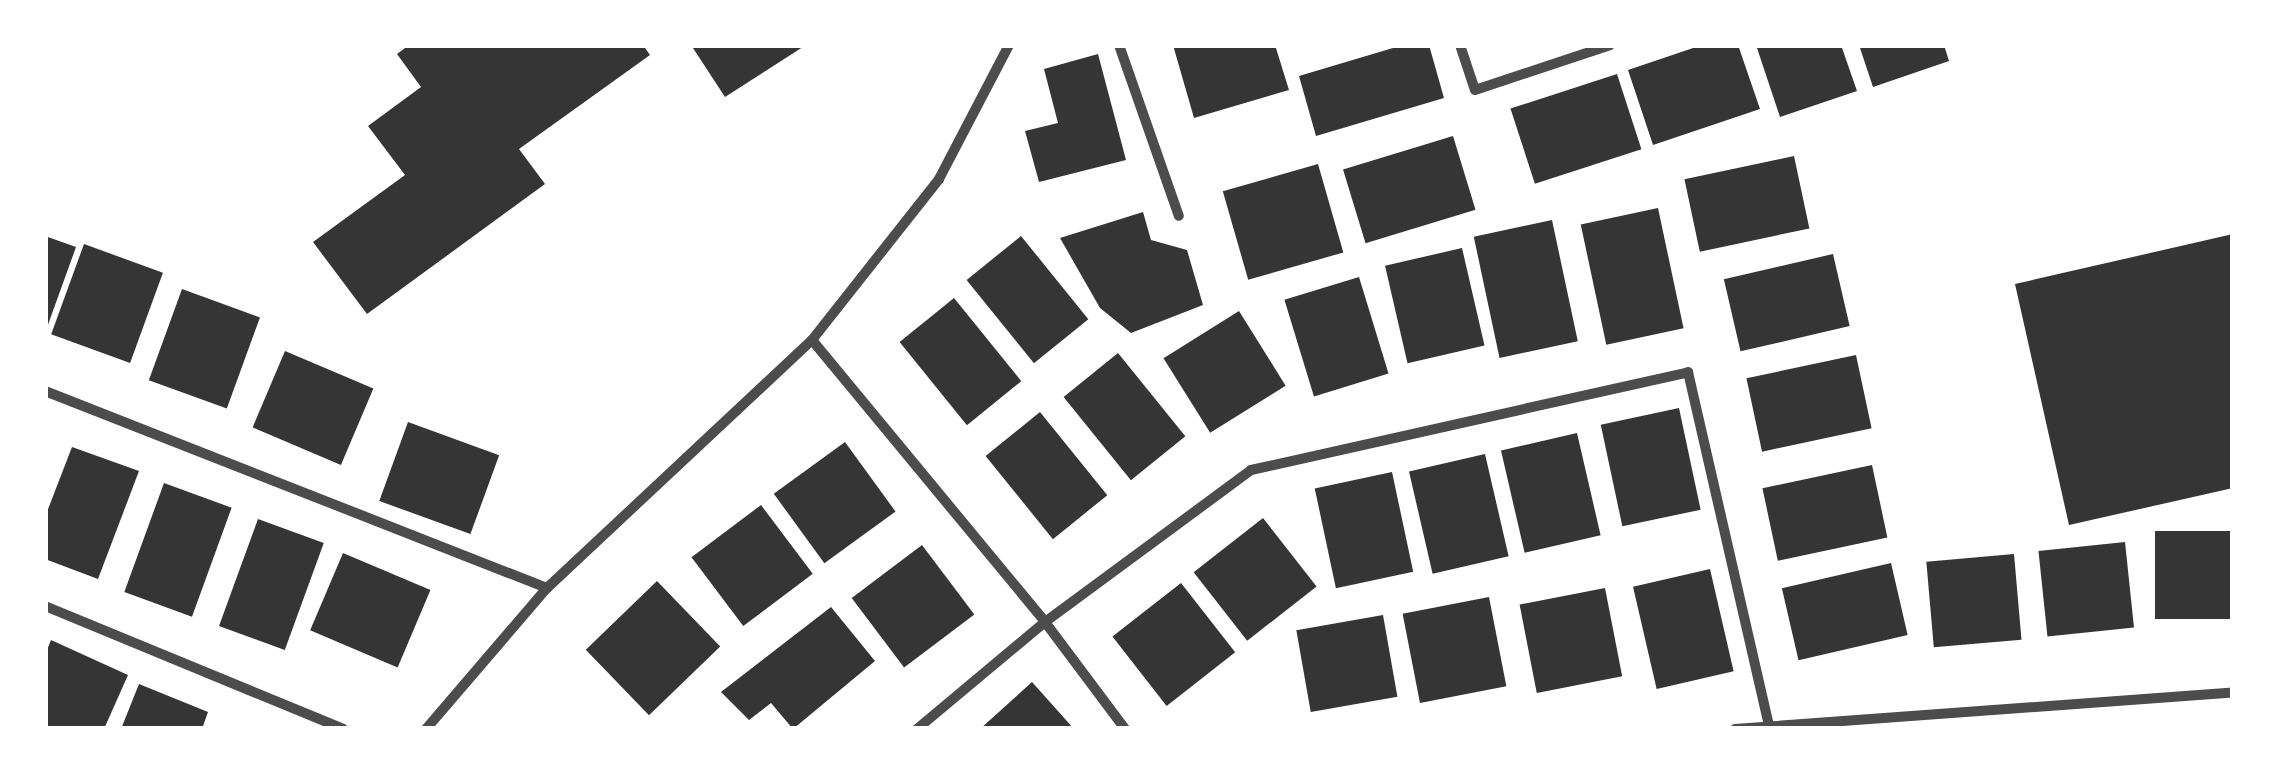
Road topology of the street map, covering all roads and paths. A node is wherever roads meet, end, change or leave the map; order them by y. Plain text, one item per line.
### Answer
1 (1009, 45) edge
2 (1119, 45) edge
3 (1460, 45) edge
4 (1610, 45) edge
5 (1179, 216) dead end
6 (812, 340) junction
7 (45, 391) edge
8 (547, 588) junction
9 (45, 606) edge
10 (1046, 622) junction
11 (2233, 692) edge
12 (1768, 726) junction
13 (343, 729) edge
14 (426, 729) edge
15 (916, 729) edge
16 (1125, 729) edge
17 (1734, 729) edge

1 - 6 street
2 - 5 street
3 - 4 street
6 - 8 street
6 - 10 street
7 - 8 street
8 - 14 street
9 - 13 street
10 - 12 street
10 - 15 street
10 - 16 street
11 - 12 street
12 - 17 street

